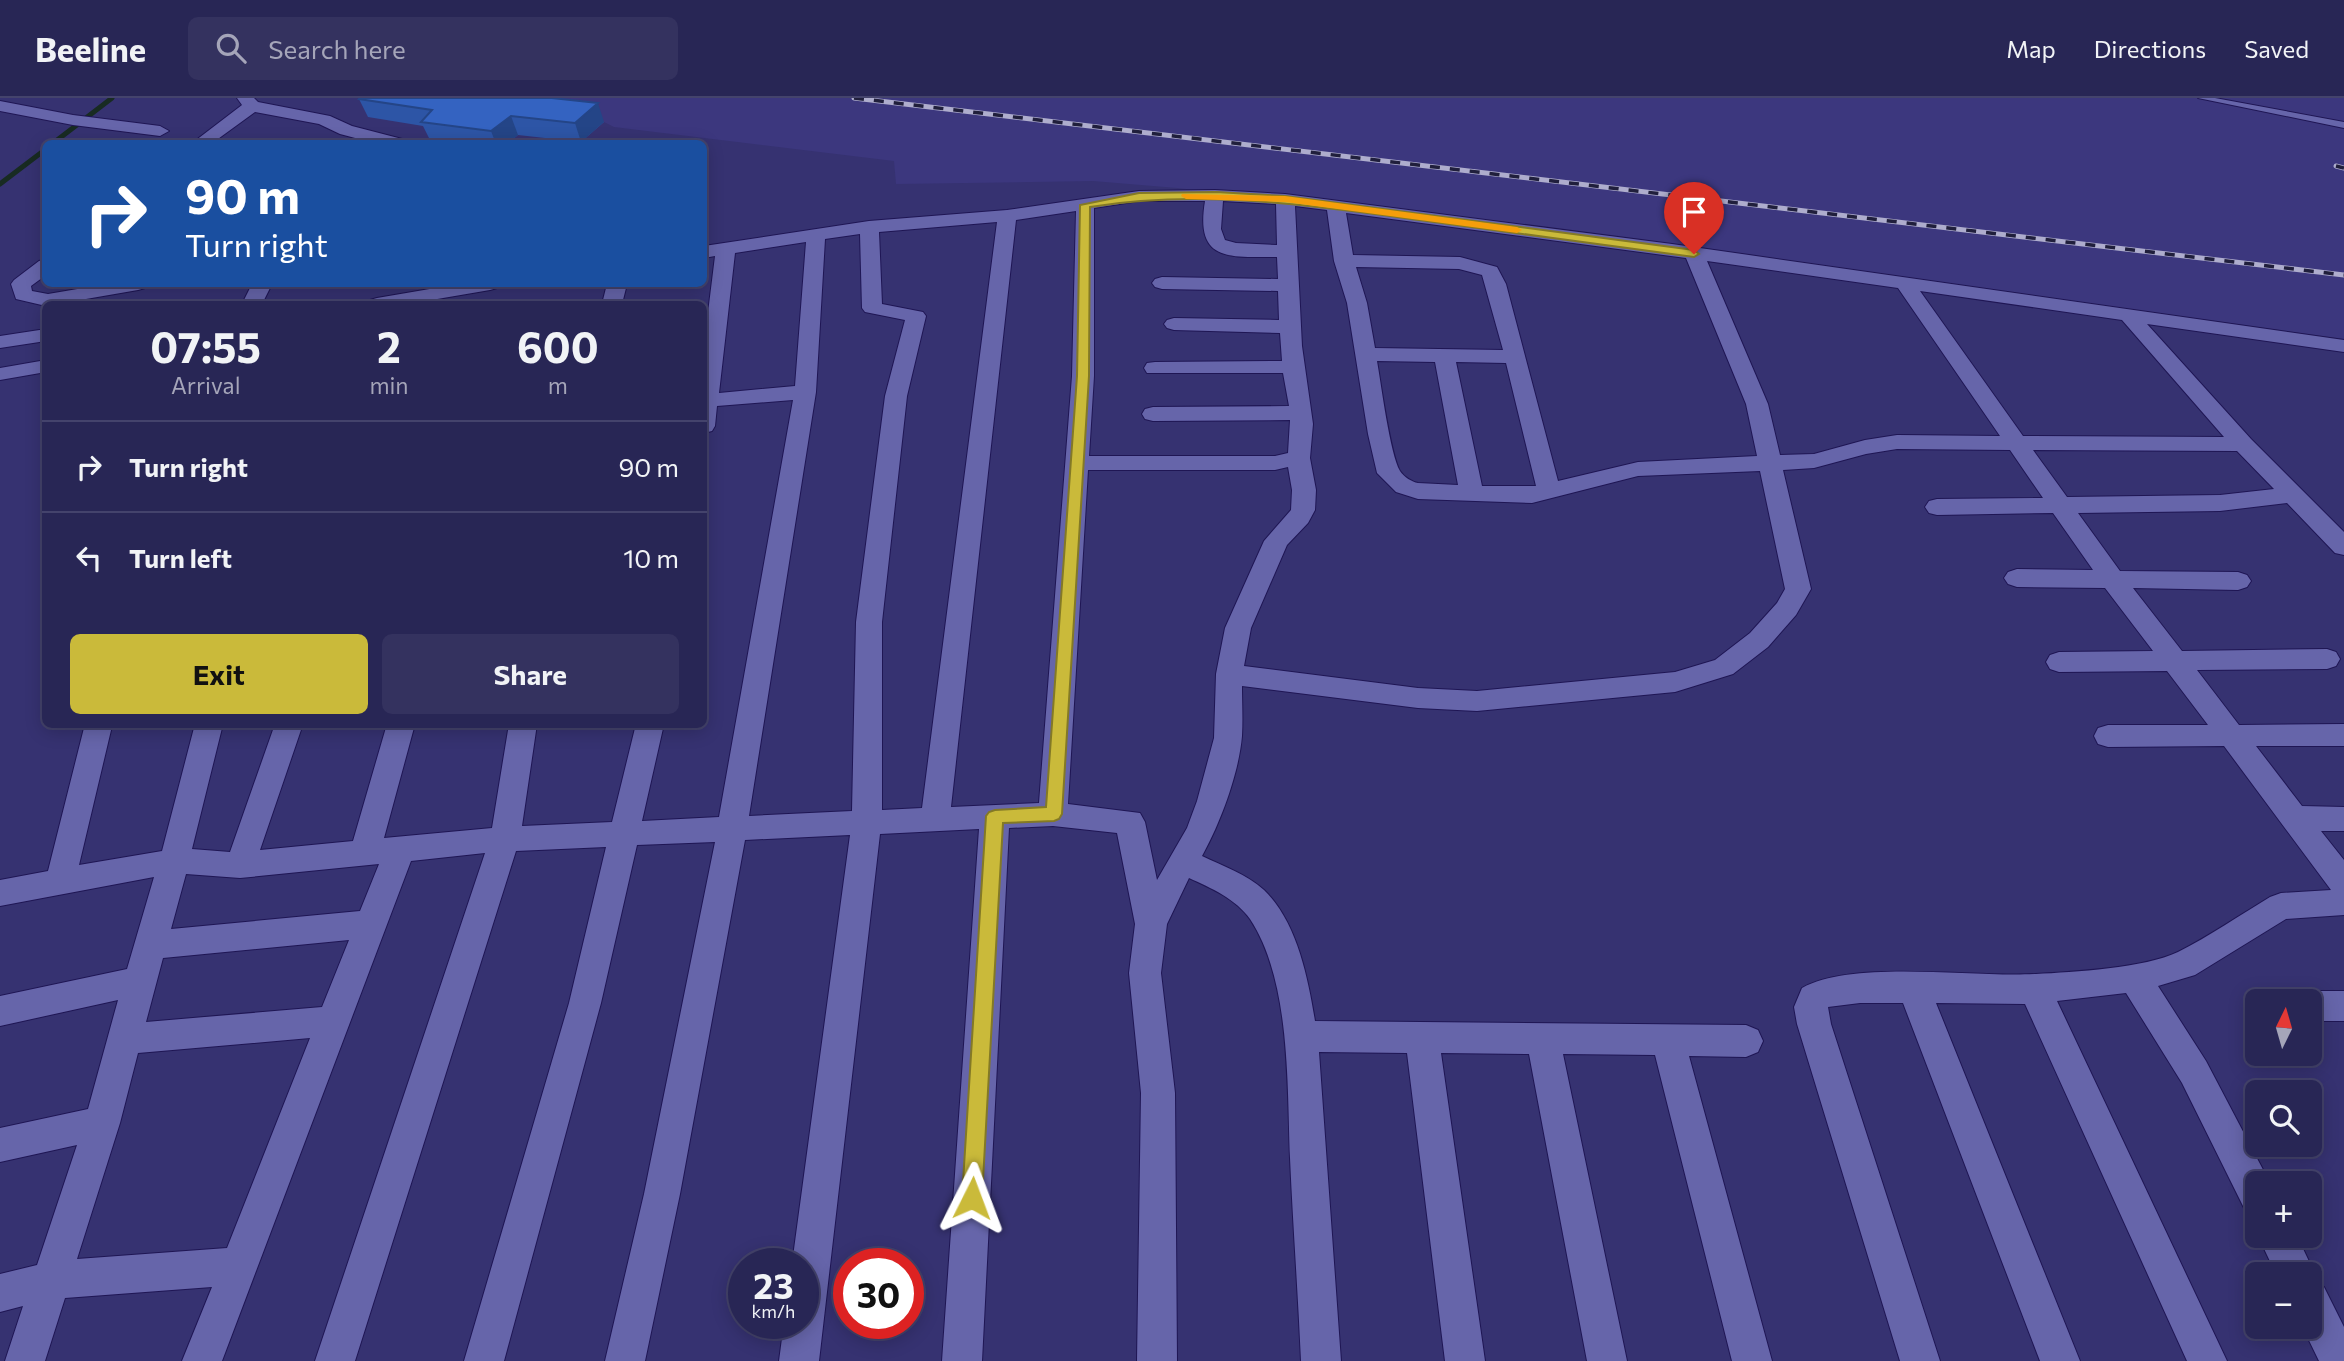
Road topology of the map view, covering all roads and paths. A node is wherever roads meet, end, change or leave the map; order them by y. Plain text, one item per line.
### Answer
1 (2202, 98) edge
2 (248, 102) edge
3 (0, 106) edge
4 (2344, 125) edge
5 (160, 131) dead end
6 (204, 140) edge
7 (385, 140) edge
8 (1216, 195) junction
9 (1285, 199) junction
10 (1085, 205) junction
11 (1336, 206) junction
12 (1007, 216) junction
13 (869, 227) junction
14 (816, 234) junction
15 (726, 248) junction
16 (707, 251) edge
17 (1287, 251) junction
18 (1694, 254) junction
19 (1344, 261) junction
20 (42, 268) edge
21 (1162, 283) dead end
22 (1903, 283) junction
23 (1289, 285) junction
24 (121, 287) edge
25 (479, 291) edge
26 (403, 301) edge
27 (2129, 316) junction
28 (1174, 324) dead end
29 (0, 325) edge
30 (1291, 327) junction
31 (41, 328) edge
32 (0, 342) edge
33 (2344, 346) edge
34 (1366, 354) junction
35 (1444, 355) junction
36 (1514, 357) junction
37 (42, 367) edge
38 (1293, 367) junction
39 (1155, 368) dead end
40 (0, 374) edge
41 (707, 386) edge
42 (805, 392) junction
43 (707, 401) edge
44 (1153, 414) dead end
45 (1300, 414) junction
46 (2016, 441) junction
47 (2243, 444) junction
48 (1298, 458) junction
49 (1077, 463) junction
50 (1770, 464) junction
51 (1549, 490) junction
52 (1472, 494) junction
53 (2294, 495) junction
54 (2059, 505) junction
55 (1937, 507) dead end
56 (2344, 547) edge
57 (2017, 578) dead end
58 (2113, 580) junction
59 (2238, 581) dead end
60 (2327, 659) dead end
61 (2175, 661) junction
62 (2059, 662) dead end
63 (1229, 674) junction
64 (98, 728) edge
65 (208, 728) edge
66 (288, 728) edge
67 (400, 728) edge
68 (522, 728) edge
69 (649, 728) edge
70 (2231, 735) junction
71 (2344, 735) edge
72 (2108, 736) dead end
73 (1054, 814) junction
74 (995, 816) junction
75 (2294, 818) junction
76 (2344, 818) edge
77 (935, 819) junction
78 (867, 822) junction
79 (732, 829) junction
80 (626, 833) junction
81 (505, 839) junction
82 (400, 849) junction
83 (365, 853) junction
84 (174, 861) junction
85 (1183, 862) junction
86 (240, 865) junction
87 (60, 883) junction
88 (2344, 883) edge
89 (0, 894) edge
90 (2344, 902) edge
91 (371, 924) junction
92 (1151, 924) junction
93 (150, 945) junction
94 (2134, 978) junction
95 (140, 981) junction
96 (1914, 989) junction
97 (2035, 989) junction
98 (2322, 1006) edge
99 (2344, 1006) edge
100 (0, 1011) edge
101 (334, 1021) junction
102 (1299, 1035) junction
103 (1422, 1037) junction
104 (1543, 1038) junction
105 (125, 1039) junction
106 (1668, 1040) junction
107 (1746, 1041) dead end
108 (102, 1123) junction
109 (0, 1145) edge
110 (2245, 1172) edge
111 (239, 1266) junction
112 (52, 1280) junction
113 (0, 1293) edge
114 (2322, 1325) edge
115 (25, 1361) edge
116 (202, 1361) edge
117 (335, 1361) edge
118 (484, 1361) edge
119 (625, 1361) edge
120 (799, 1361) edge
121 (962, 1361) edge
122 (1157, 1361) edge
123 (1321, 1361) edge
124 (1465, 1361) edge
125 (1607, 1361) edge
126 (1752, 1361) edge
127 (1920, 1361) edge
128 (2060, 1361) edge
129 (2207, 1361) edge
130 (2340, 1361) edge

1 - 4 lane
2 - 6 street
2 - 7 street
3 - 5 street
8 - 9 street
8 - 10 street
8 - 17 street
9 - 11 street
9 - 17 street
10 - 12 street
10 - 49 street
11 - 18 street
11 - 19 street
12 - 13 street
12 - 77 street
13 - 14 street
13 - 78 street
14 - 15 street
14 - 42 street
15 - 16 street
15 - 41 street
17 - 23 street
18 - 22 street
18 - 50 street
19 - 34 street
19 - 36 street
20 - 24 street
21 - 23 street
22 - 27 street
22 - 46 street
23 - 30 street
25 - 26 street
27 - 33 street
27 - 47 street
28 - 30 street
29 - 31 street
30 - 38 street
31 - 32 street
34 - 35 street
34 - 52 street
35 - 36 street
35 - 52 street
36 - 51 street
37 - 40 street
38 - 39 street
38 - 45 street
42 - 43 street
42 - 79 street
44 - 45 street
45 - 48 street
46 - 47 street
46 - 50 street
46 - 54 street
47 - 53 street
48 - 49 street
48 - 63 street
49 - 73 street
50 - 51 street
50 - 63 street
51 - 52 street
53 - 54 street
53 - 56 street
54 - 55 street
54 - 58 street
57 - 58 street
58 - 59 street
58 - 61 street
60 - 61 street
61 - 62 street
61 - 70 street
63 - 85 street
64 - 87 street
65 - 84 street
66 - 86 street
67 - 83 street
68 - 81 street
69 - 80 street
70 - 71 street
70 - 72 street
70 - 75 street
73 - 74 street
73 - 92 street
74 - 77 street
74 - 121 street
75 - 76 street
75 - 88 street
77 - 78 street
78 - 79 street
78 - 120 street
79 - 80 street
79 - 119 street
80 - 81 street
80 - 118 street
81 - 82 street
81 - 117 street
82 - 83 street
82 - 91 street
83 - 86 street
84 - 86 street
84 - 87 street
84 - 93 street
85 - 92 street
85 - 102 street
87 - 89 street
90 - 94 street
91 - 93 street
91 - 101 street
92 - 122 street
93 - 95 street
94 - 97 street
94 - 110 street
95 - 100 street
95 - 105 street
96 - 97 street
96 - 127 street
96 - 128 street
97 - 129 street
98 - 99 street
101 - 105 street
101 - 111 street
102 - 103 street
102 - 123 street
103 - 104 street
103 - 124 street
104 - 106 street
104 - 125 street
105 - 108 street
106 - 107 street
106 - 126 street
108 - 109 street
108 - 112 street
111 - 112 street
111 - 116 street
112 - 113 street
112 - 115 street
114 - 130 street

